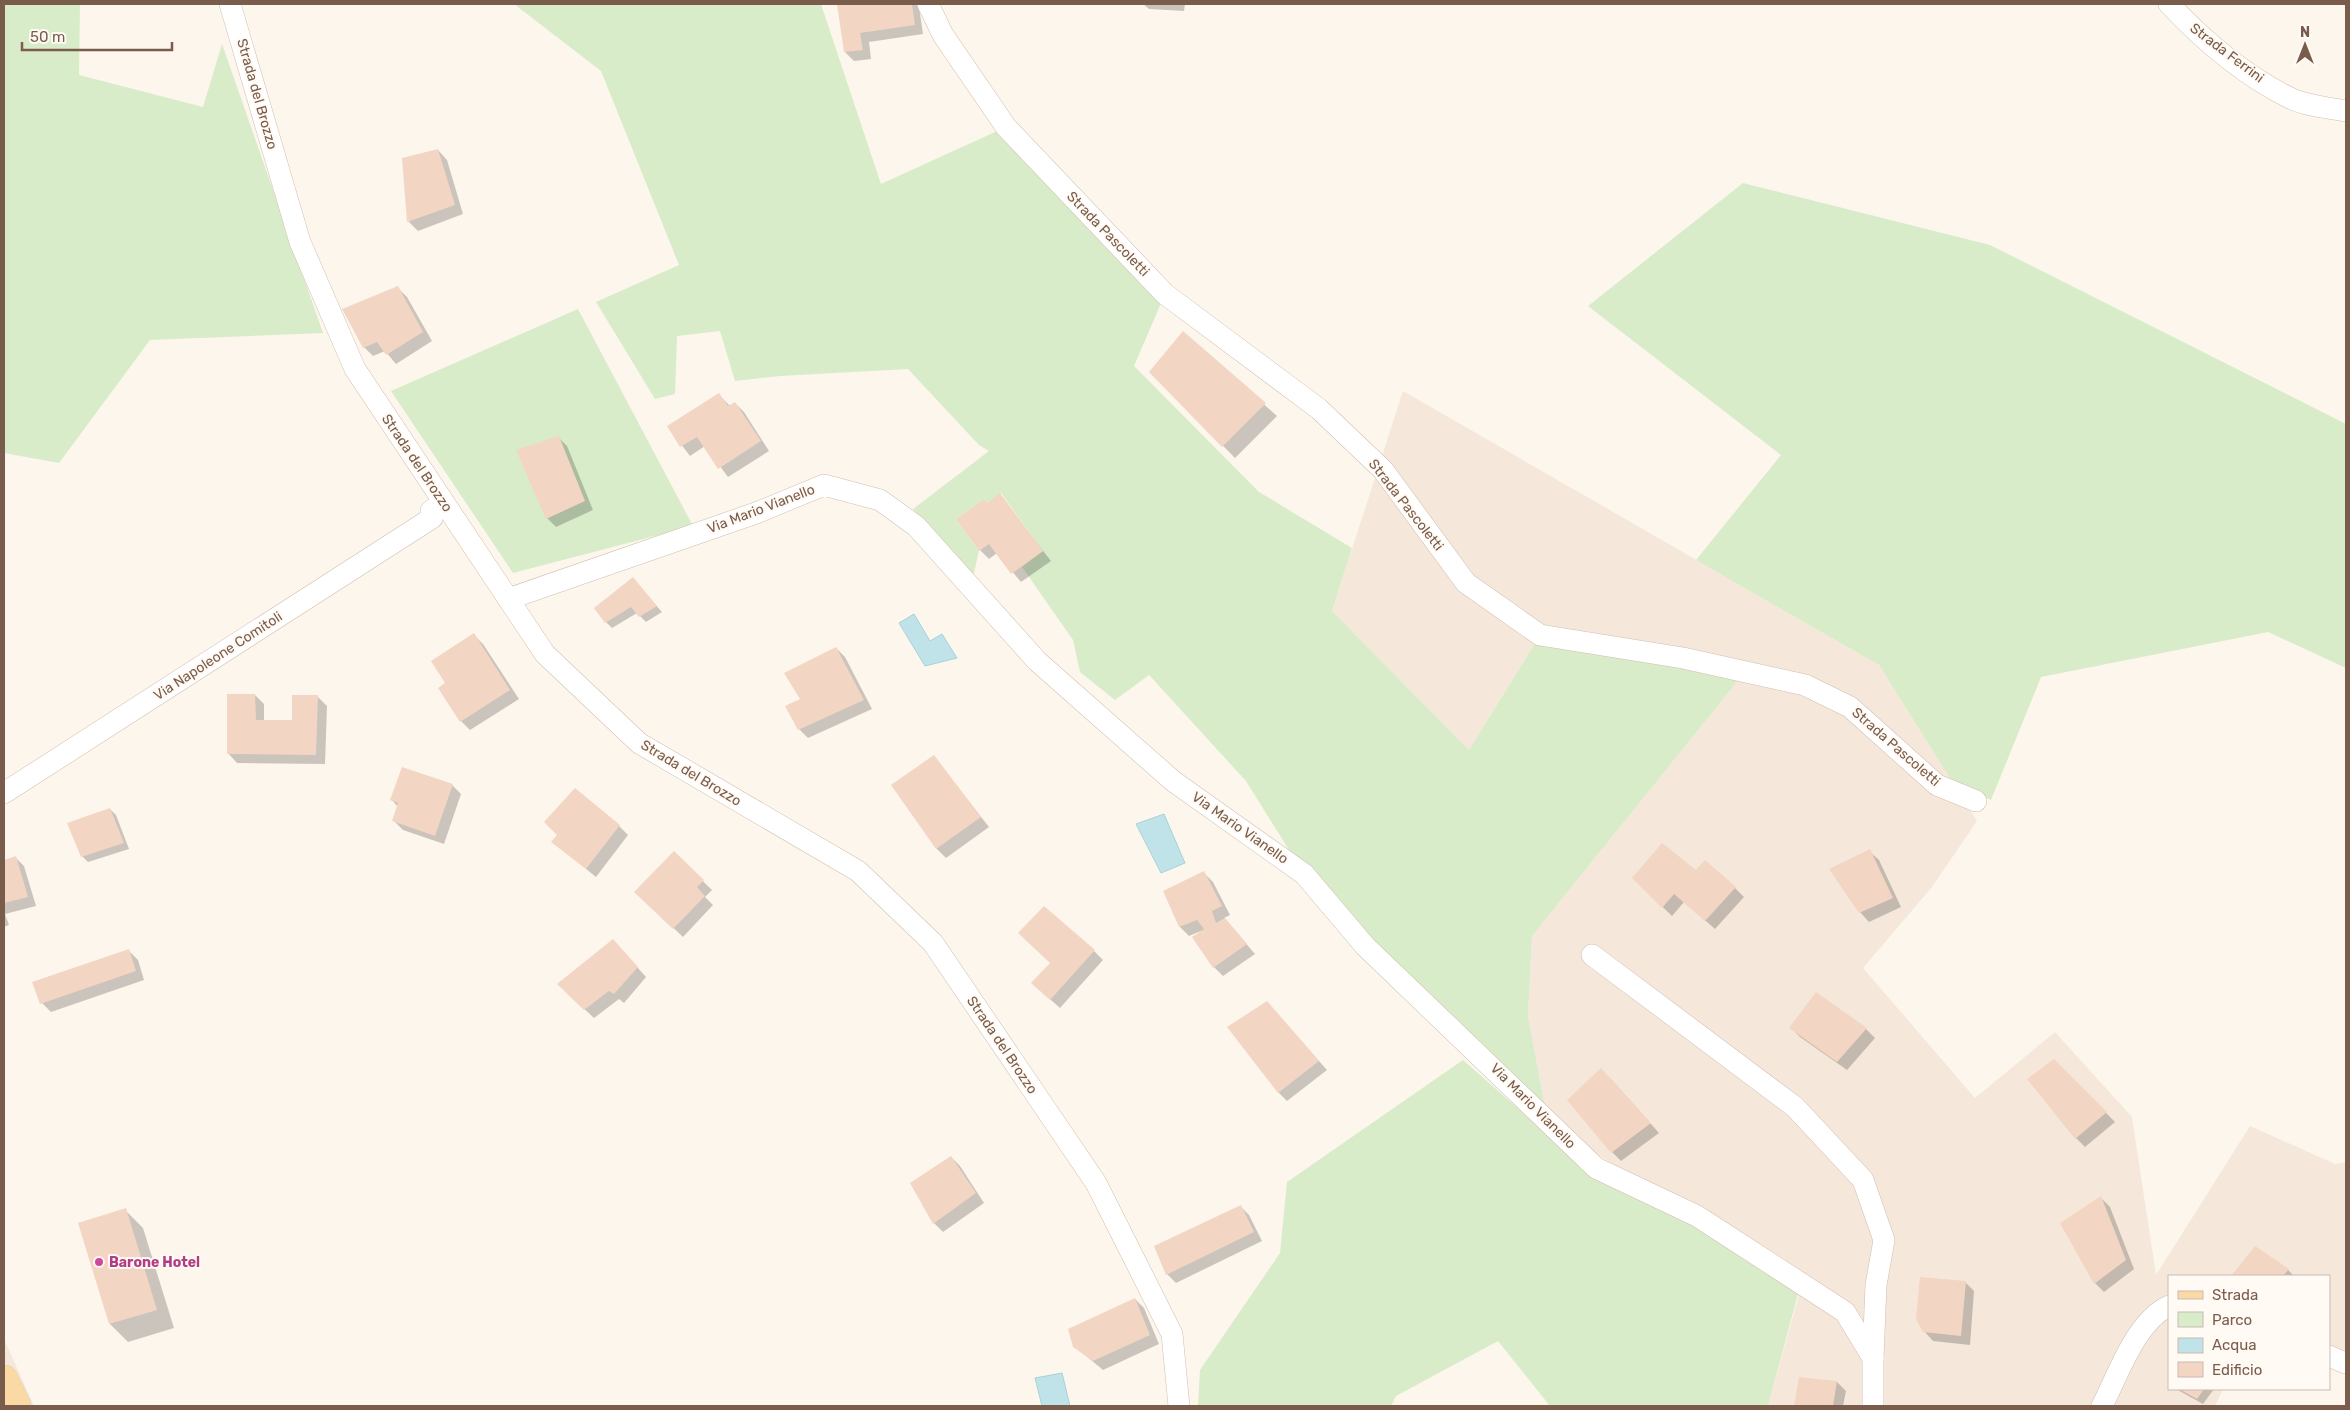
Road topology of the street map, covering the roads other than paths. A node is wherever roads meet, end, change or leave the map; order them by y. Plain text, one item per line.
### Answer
1 (230, 4) edge
2 (928, 4) edge
3 (2169, 4) edge
4 (2346, 111) edge
5 (438, 510) junction
6 (508, 599) junction
7 (4, 793) edge
8 (1976, 801) dead end
9 (1592, 955) dead end
10 (2168, 1306) edge
11 (1873, 1358) junction
12 (4, 1379) edge
13 (17, 1406) edge
14 (1180, 1406) edge
15 (1873, 1406) edge
16 (2102, 1406) edge

1 - 5 street, Strada del Brozzo
2 - 8 street, Strada Pascoletti
3 - 4 street, Strada Ferrini
5 - 6 street, Strada del Brozzo
5 - 7 street, Via Napoleone Comitoli
6 - 11 street, Via Mario Vianello
6 - 14 street, Strada del Brozzo
9 - 11 street
10 - 16 street
11 - 15 street
12 - 13 main road

